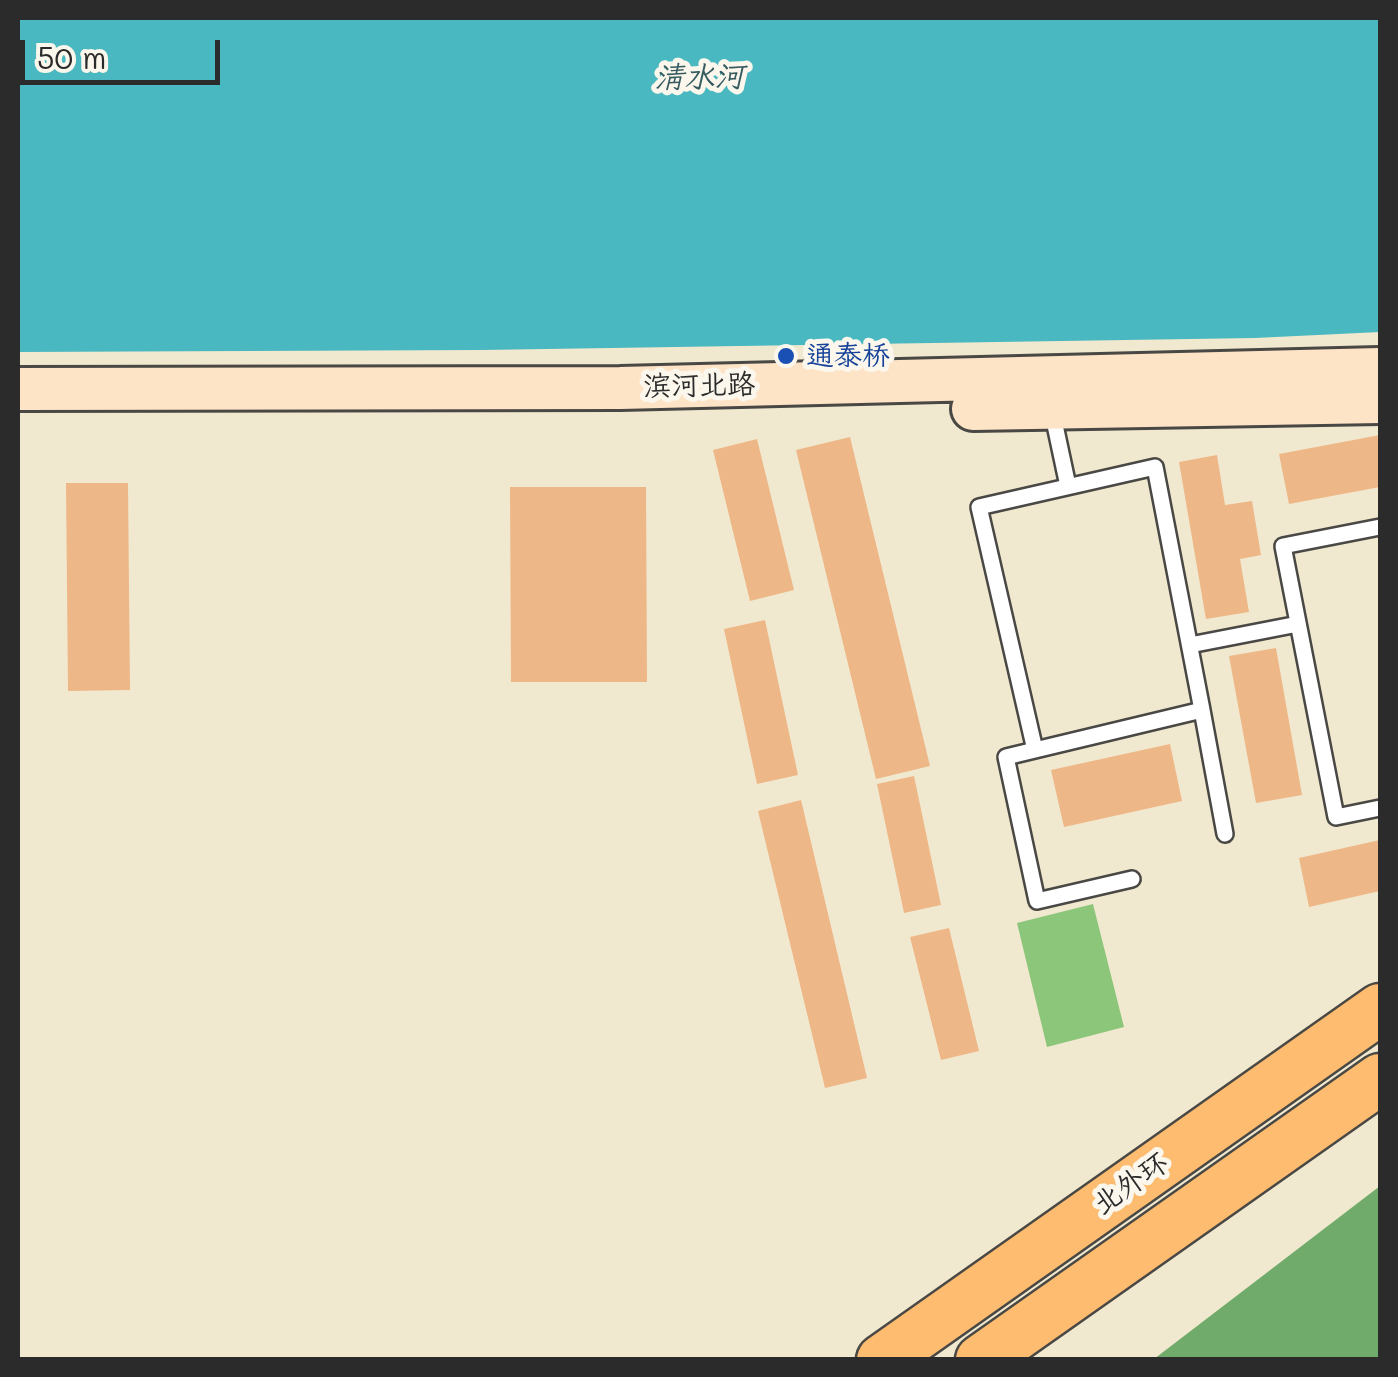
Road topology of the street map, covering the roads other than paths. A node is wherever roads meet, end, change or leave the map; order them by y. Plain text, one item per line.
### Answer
1 (1380, 369) edge
2 (18, 389) edge
3 (1052, 392) junction
4 (1380, 402) edge
5 (18, 418) edge
6 (1068, 486) junction
7 (1380, 527) edge
8 (1298, 624) junction
9 (1190, 645) junction
10 (1202, 710) junction
11 (1035, 750) junction
12 (1380, 808) edge
13 (1225, 834) dead end
14 (1132, 879) dead end
15 (1380, 1008) edge
16 (1380, 1079) edge
17 (882, 1360) edge
18 (981, 1360) edge

1 - 3 main road, 滨河北路
2 - 3 main road, 滨河北路
3 - 4 main road, 滨河北路
3 - 5 main road, 滨河北路
3 - 6 lane
6 - 9 lane
6 - 11 lane
7 - 8 lane
8 - 9 lane
8 - 12 lane
9 - 10 lane
10 - 11 lane
10 - 13 lane
11 - 14 lane
15 - 17 highway, 北外环
16 - 18 highway, 北外环

